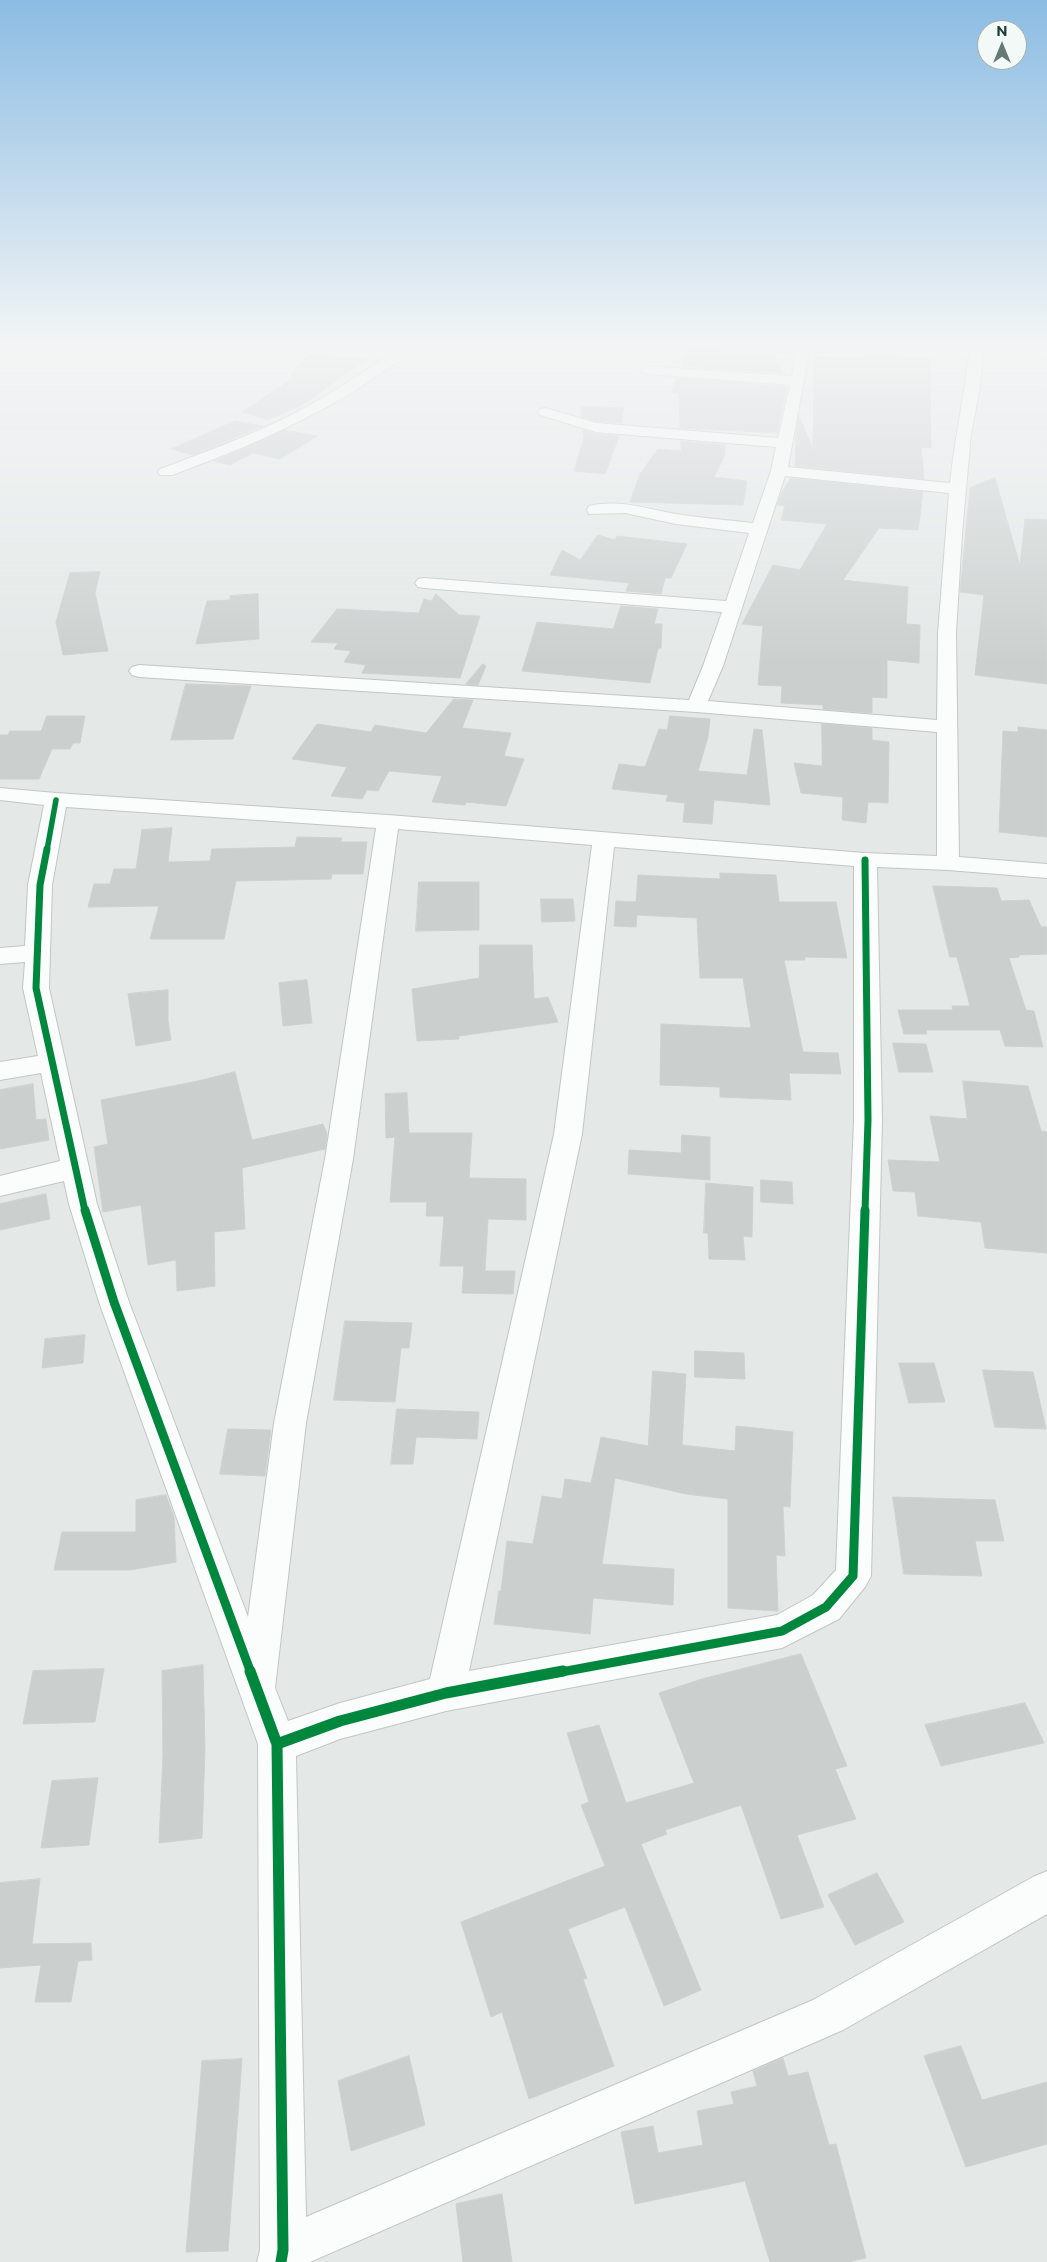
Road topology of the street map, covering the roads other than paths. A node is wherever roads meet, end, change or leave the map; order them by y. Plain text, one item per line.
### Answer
1 (219, 452) edge
2 (783, 452) edge
3 (962, 452) edge
4 (779, 471) junction
5 (166, 472) dead end
6 (959, 489) junction
7 (595, 510) dead end
8 (758, 529) junction
9 (424, 583) dead end
10 (731, 607) junction
11 (139, 671) dead end
12 (696, 706) junction
13 (946, 727) junction
14 (0, 794) edge
15 (56, 800) junction
16 (388, 822) junction
17 (604, 840) junction
18 (865, 860) junction
19 (948, 863) junction
20 (1047, 871) edge
21 (37, 954) junction
22 (0, 956) edge
23 (52, 1062) junction
24 (0, 1071) edge
25 (75, 1168) junction
26 (0, 1186) edge
27 (257, 1690) junction
28 (446, 1693) junction
29 (277, 1744) junction
30 (1047, 1891) edge
31 (282, 2256) edge

1 - 5 street
2 - 4 street
3 - 6 street
4 - 6 street
4 - 8 street
6 - 13 street
7 - 8 street
8 - 10 street
9 - 10 street
10 - 12 street
11 - 12 street
12 - 13 street
13 - 19 street
14 - 15 street
15 - 16 street
15 - 21 street
16 - 17 street
16 - 27 street
17 - 18 street
17 - 28 street
18 - 19 street
18 - 28 street
19 - 20 street
21 - 22 street
21 - 23 street
23 - 24 street
23 - 25 street
25 - 26 street
25 - 27 street
27 - 29 street
28 - 29 street
29 - 31 street
30 - 31 street

